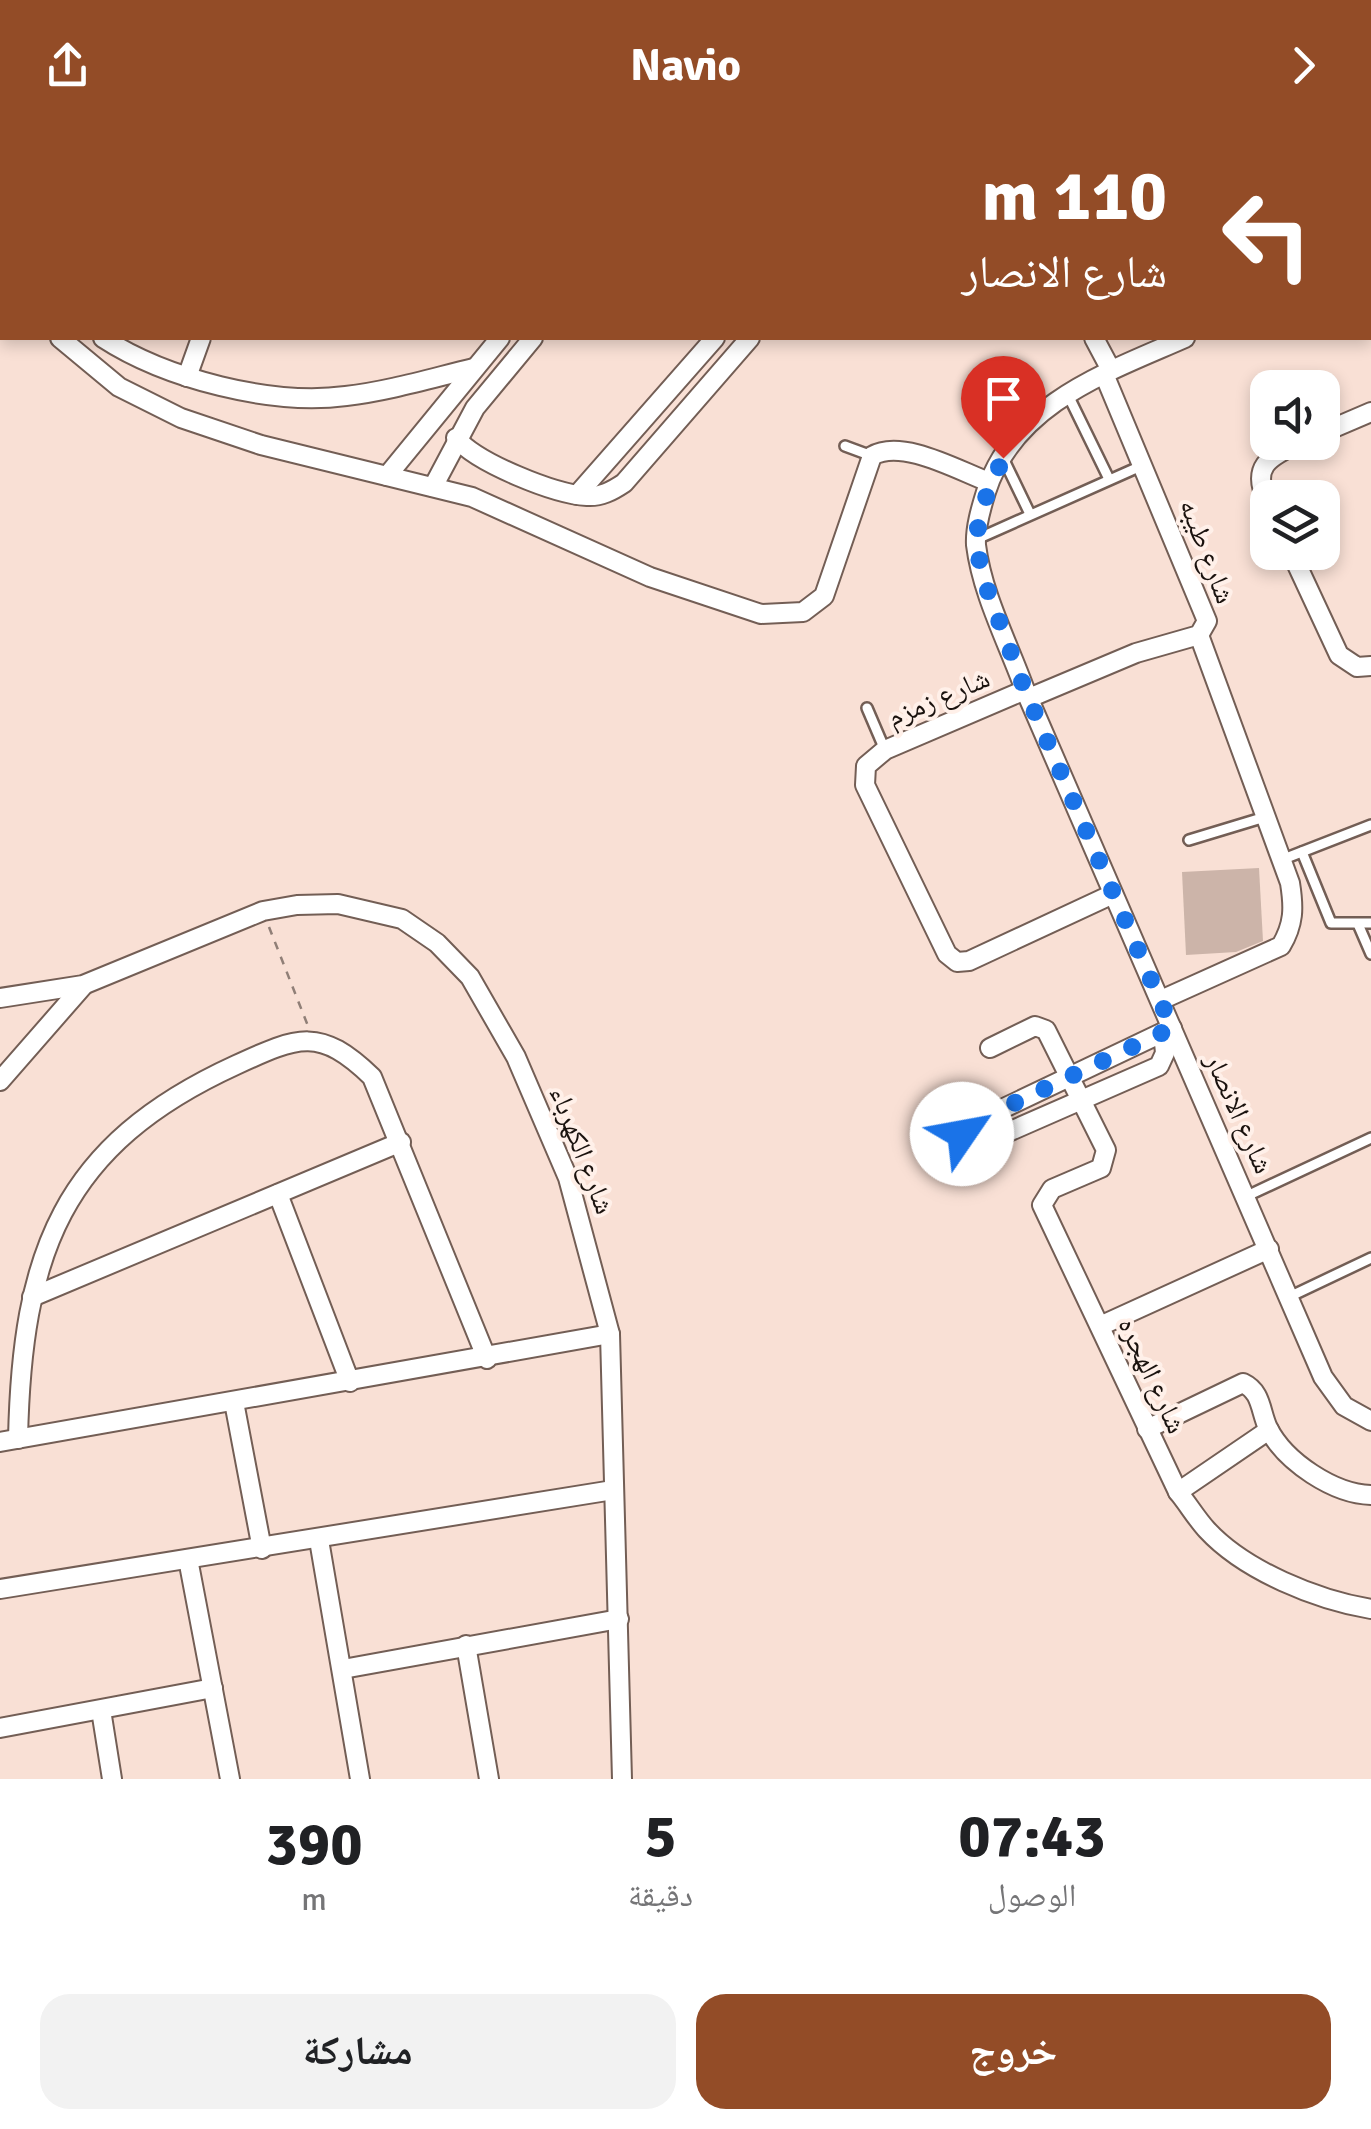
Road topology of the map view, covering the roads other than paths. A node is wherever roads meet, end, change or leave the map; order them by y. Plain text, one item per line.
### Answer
1 (62, 340) edge
2 (108, 340) edge
3 (200, 340) edge
4 (498, 340) edge
5 (530, 340) edge
6 (713, 340) edge
7 (748, 340) edge
8 (1095, 340) edge
9 (1180, 340) edge
10 (474, 368) junction
11 (1107, 372) junction
12 (187, 377) junction
13 (1068, 393) junction
14 (1371, 412) edge
15 (1340, 425) edge
16 (456, 438) junction
17 (845, 446) dead end
18 (872, 456) junction
19 (1003, 458) junction
20 (1144, 464) junction
21 (387, 476) junction
22 (1109, 480) junction
23 (990, 482) junction
24 (433, 487) junction
25 (577, 494) junction
26 (1030, 514) junction
27 (976, 540) junction
28 (1298, 570) edge
29 (1199, 635) junction
30 (1371, 666) edge
31 (1027, 694) junction
32 (866, 708) dead end
33 (880, 753) junction
34 (1265, 817) junction
35 (1371, 825) edge
36 (1189, 840) dead end
37 (1302, 852) junction
38 (1281, 860) junction
39 (1113, 894) junction
40 (1371, 923) edge
41 (1358, 924) junction
42 (1371, 954) edge
43 (83, 985) junction
44 (0, 998) edge
45 (1161, 1000) junction
46 (1168, 1030) junction
47 (990, 1048) dead end
48 (1067, 1075) junction
49 (0, 1081) edge
50 (1082, 1100) junction
51 (1371, 1138) edge
52 (401, 1142) junction
53 (278, 1194) junction
54 (1247, 1196) junction
55 (1269, 1249) junction
56 (1371, 1258) edge
57 (32, 1297) junction
58 (1290, 1297) junction
59 (1100, 1326) junction
60 (610, 1334) junction
61 (487, 1359) junction
62 (350, 1382) junction
63 (234, 1402) junction
64 (1371, 1421) edge
65 (1146, 1429) junction
66 (1269, 1430) junction
67 (9, 1441) edge
68 (613, 1490) junction
69 (1178, 1492) junction
70 (1371, 1495) edge
71 (319, 1540) junction
72 (262, 1549) junction
73 (188, 1560) junction
74 (0, 1589) edge
75 (1371, 1608) edge
76 (619, 1619) junction
77 (466, 1645) junction
78 (343, 1668) junction
79 (213, 1688) junction
80 (101, 1710) junction
81 (0, 1728) edge
82 (112, 1779) edge
83 (230, 1779) edge
84 (360, 1779) edge
85 (489, 1779) edge
86 (622, 1779) edge

1 - 21 street
2 - 12 street
3 - 12 street
4 - 10 street
5 - 16 street
6 - 25 street
7 - 25 street
8 - 11 street, شارع طيبه
9 - 11 street, شارع الانصار
10 - 12 street
10 - 21 street
11 - 13 street, شارع الانصار
11 - 20 street, شارع طيبه
13 - 19 street, شارع الانصار
13 - 22 lane
14 - 15 street
16 - 24 street
16 - 25 street
17 - 18 lane
18 - 23 street
18 - 24 street
19 - 23 street, شارع الانصار
19 - 26 lane
20 - 22 lane
20 - 29 street, شارع طيبه
21 - 24 street
22 - 26 lane
23 - 27 street, شارع الانصار
26 - 27 lane
27 - 31 street, شارع الانصار
28 - 30 street
29 - 31 street, شارع طيبه
29 - 34 street
31 - 33 street, شارع زمزم
31 - 39 street, شارع الانصار
32 - 33 lane
33 - 39 street
34 - 36 lane
34 - 38 street
35 - 37 lane
37 - 38 lane
37 - 41 lane
38 - 45 street
39 - 45 street, شارع الانصار
40 - 41 lane
41 - 42 lane
43 - 44 street, شارع الكهرباء
43 - 49 street, شارع الكهرباء
43 - 60 street, شارع الكهرباء
45 - 46 street, شارع الانصار
46 - 48 street
46 - 50 street
46 - 54 street, شارع الانصار
47 - 48 street
48 - 50 street
48 - 50 street
50 - 59 street, شارع الهجره
51 - 54 lane
52 - 53 street
52 - 57 street
52 - 61 street
53 - 57 street
53 - 62 street
54 - 55 street, شارع الانصار
55 - 58 street, شارع الانصار
55 - 59 street
56 - 58 lane
57 - 67 street
58 - 64 street, شارع الانصار
59 - 65 street, شارع الهجره
60 - 61 street
60 - 68 street, شارع الكهرباء
61 - 62 street
62 - 63 street
63 - 67 street
63 - 72 street
65 - 66 street
65 - 69 street, شارع الهجره
66 - 69 street
66 - 70 street
68 - 71 street
68 - 76 street, شارع الكهرباء
69 - 75 street, شارع الهجره
71 - 72 street
71 - 78 street
72 - 73 street
73 - 74 street
73 - 79 street
76 - 77 street
76 - 86 street, شارع الكهرباء
77 - 78 street
77 - 85 street
78 - 84 street
79 - 80 street
79 - 83 street
80 - 81 street
80 - 82 street

